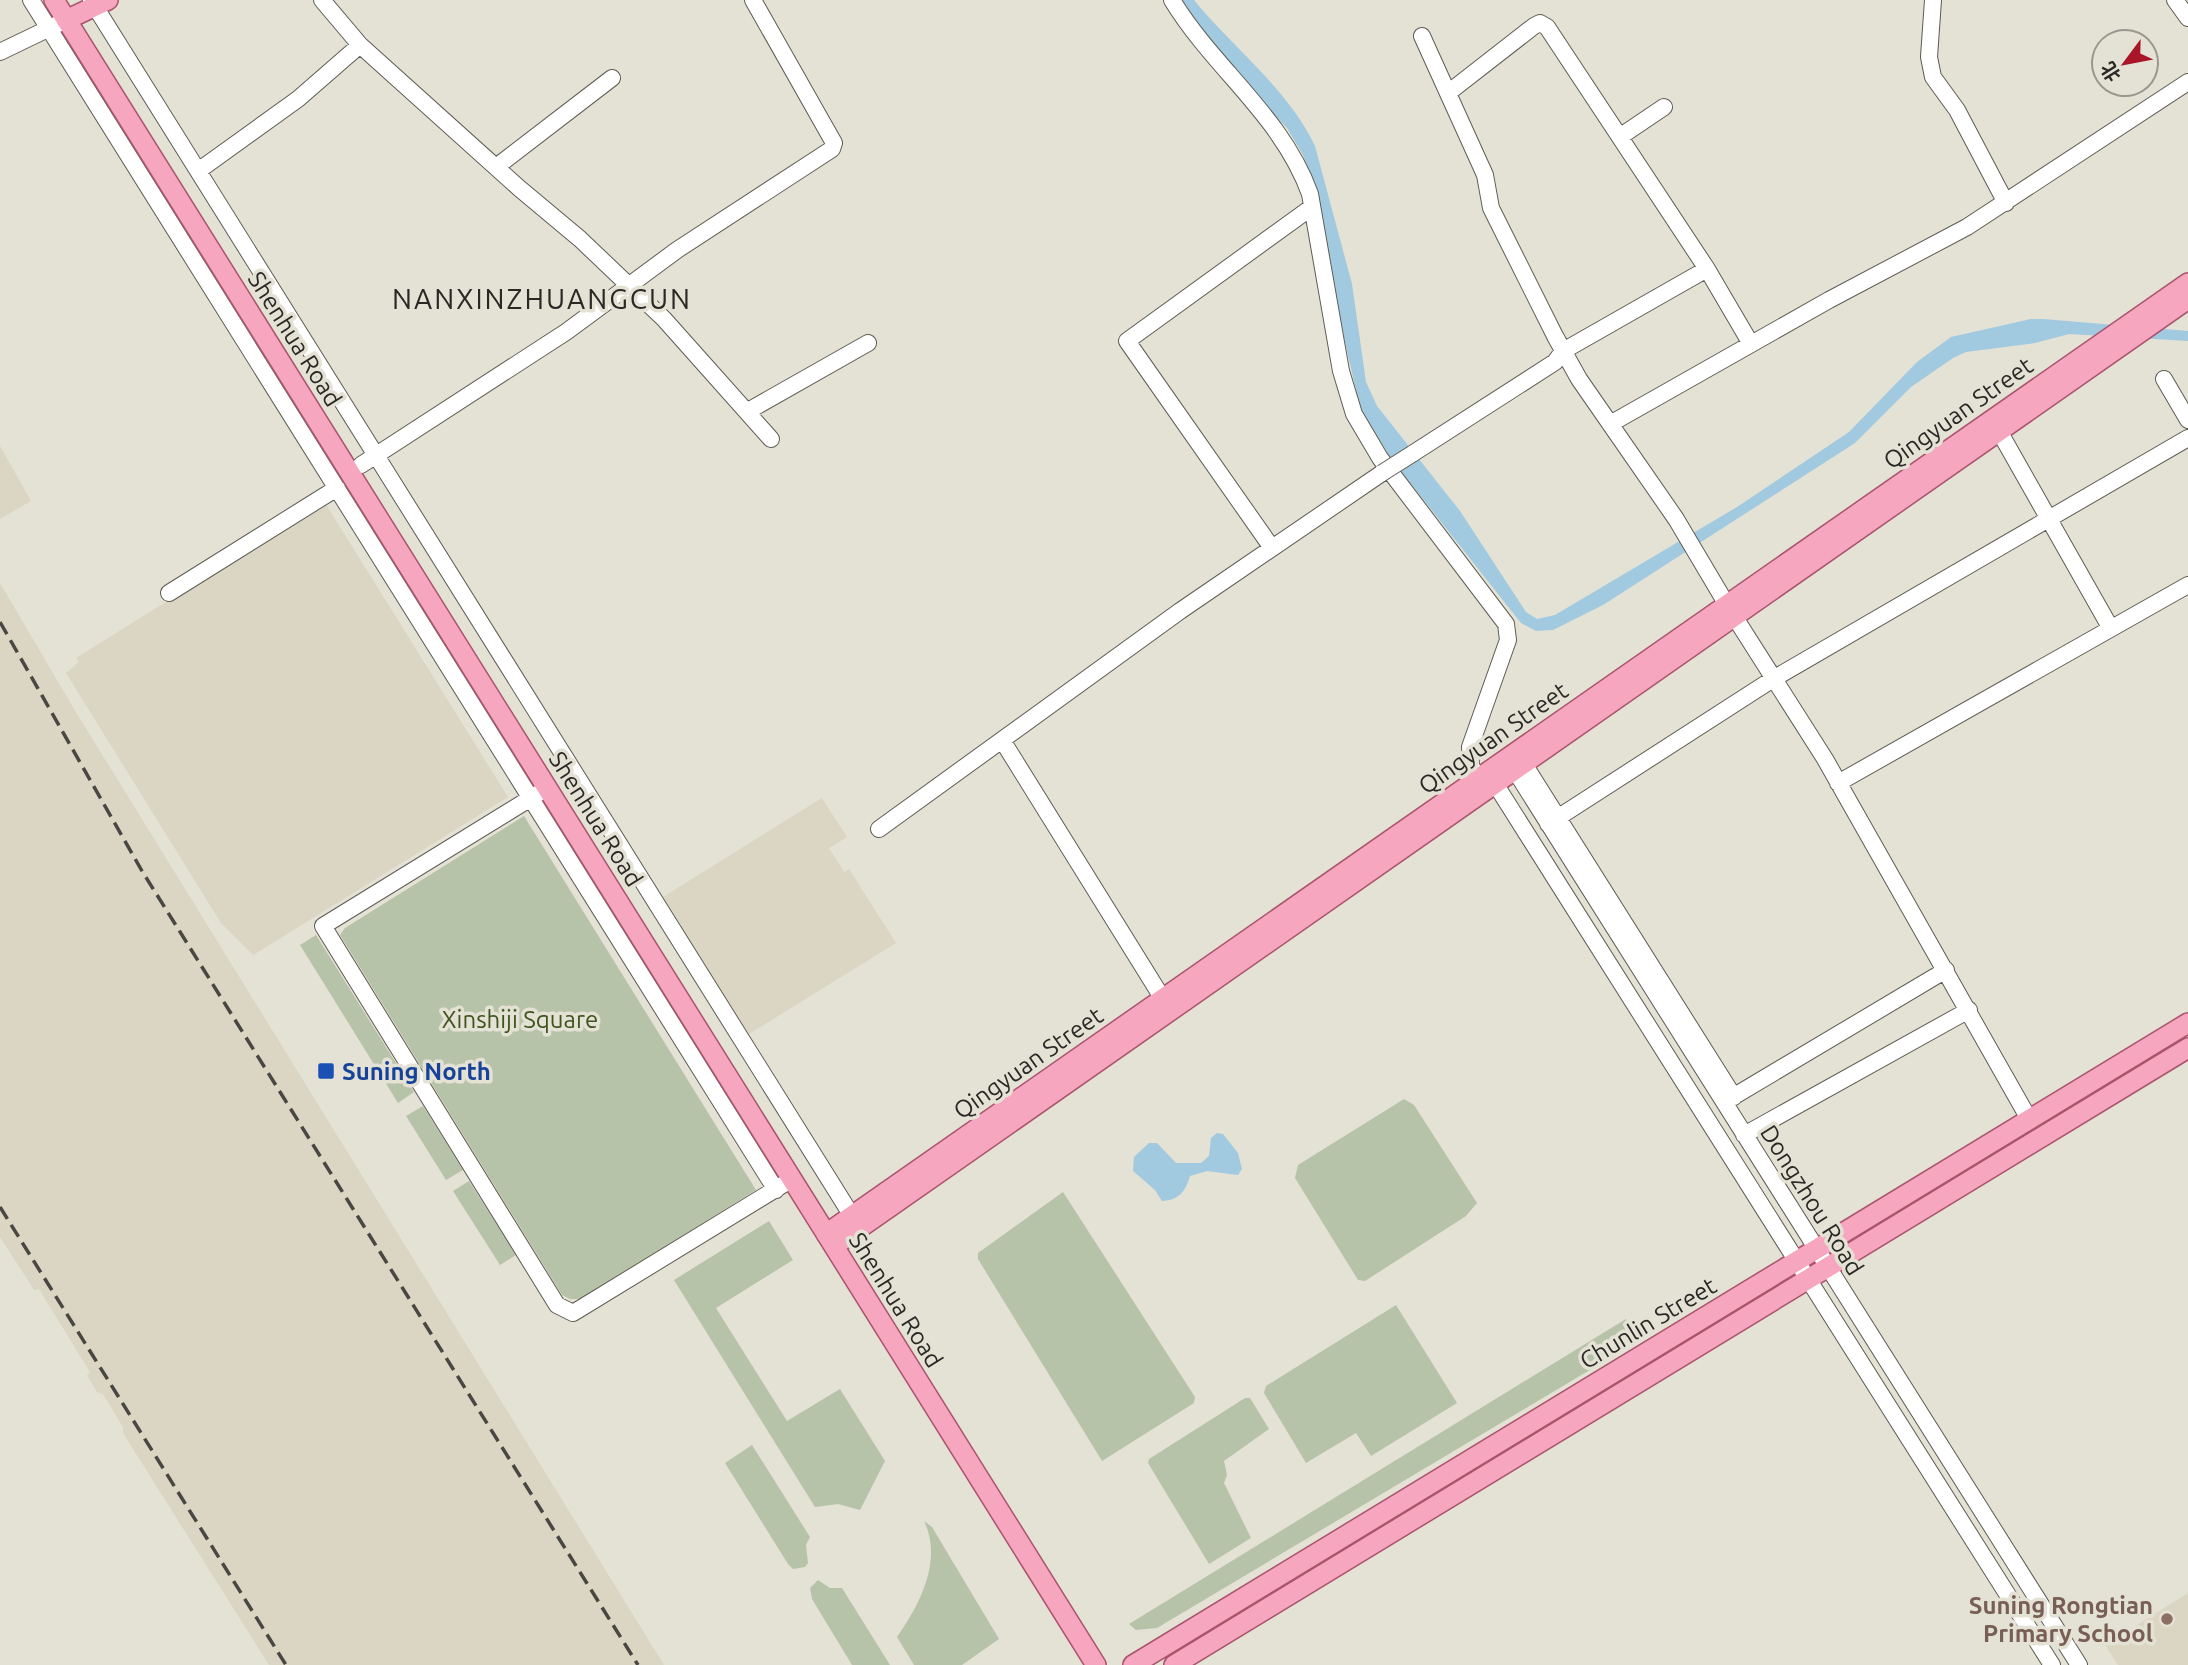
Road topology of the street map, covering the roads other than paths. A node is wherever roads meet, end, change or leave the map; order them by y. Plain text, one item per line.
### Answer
1 (31, 0) edge
2 (54, 0) edge
3 (322, 0) edge
4 (753, 0) edge
5 (1172, 0) edge
6 (1933, 0) edge
7 (2175, 0) edge
8 (80, 10) edge
9 (2188, 18) edge
10 (1422, 36) dead end
11 (360, 45) junction
12 (0, 52) edge
13 (612, 78) dead end
14 (2188, 82) edge
15 (1448, 93) junction
16 (1664, 107) dead end
17 (1621, 136) junction
18 (496, 167) junction
19 (198, 171) junction
20 (2006, 203) junction
21 (1312, 207) junction
22 (1707, 269) junction
23 (2188, 283) edge
24 (628, 285) junction
25 (2188, 299) edge
26 (868, 343) dead end
27 (1751, 344) junction
28 (1563, 351) junction
29 (2164, 379) dead end
30 (748, 411) junction
31 (2188, 420) edge
32 (1610, 424) junction
33 (1999, 431) junction
34 (2188, 438) edge
35 (771, 439) dead end
36 (368, 460) junction
37 (337, 488) junction
38 (2050, 518) junction
39 (1272, 548) junction
40 (2188, 585) edge
41 (169, 593) dead end
42 (1730, 611) junction
43 (2110, 627) junction
44 (1773, 678) junction
45 (1002, 740) junction
46 (1515, 764) junction
47 (1487, 778) junction
48 (1838, 783) junction
49 (539, 793) junction
50 (1553, 821) junction
51 (879, 829) dead end
52 (1946, 970) junction
53 (1163, 999) junction
54 (1969, 1010) junction
55 (2188, 1023) edge
56 (2188, 1048) edge
57 (1729, 1100) junction
58 (2029, 1119) junction
59 (1744, 1135) junction
60 (784, 1185) junction
61 (839, 1232) junction
62 (1816, 1249) junction
63 (1797, 1261) junction
64 (1828, 1267) junction
65 (1808, 1279) junction
66 (1096, 1665) edge
67 (1112, 1665) edge
68 (1133, 1665) edge
69 (1174, 1665) edge
70 (2052, 1665) edge
71 (2079, 1665) edge

1 - 8 street
2 - 8 main road, Shenhua Road
3 - 11 street
4 - 24 street
5 - 21 street
6 - 20 street
7 - 9 street
8 - 12 street
8 - 19 street
8 - 36 main road, Shenhua Road
8 - 37 street
8 - 49 main road, Shenhua Road
10 - 15 street
11 - 18 street
11 - 19 street
13 - 18 street
14 - 20 street
15 - 17 street
15 - 28 street
16 - 17 street
17 - 22 street
18 - 24 street
19 - 36 street
20 - 27 street
21 - 39 street
21 - 47 street, Dongzhou Road
22 - 27 street
22 - 28 street
23 - 42 main road, Qingyuan Street
24 - 30 street
24 - 36 street
25 - 33 main road, Qingyuan Street
26 - 30 street
27 - 32 street
28 - 32 street
28 - 39 street, bridge
29 - 31 street
30 - 35 street
32 - 42 street
33 - 38 street
33 - 42 main road, Qingyuan Street
34 - 38 street
36 - 61 main road, Shenhua Road
37 - 41 street
37 - 49 street
38 - 43 street
38 - 44 street
39 - 45 street
40 - 43 street
42 - 44 street
42 - 46 main road, Qingyuan Street
43 - 48 street
44 - 48 street
44 - 50 street
45 - 51 street
45 - 53 street
46 - 47 main road, Qingyuan Street
46 - 50 street, Dongzhou Road
47 - 53 main road, Qingyuan Street
47 - 61 main road, Qingyuan Street
47 - 63 street, Dongzhou Road
48 - 52 street
49 - 60 main road, Shenhua Road
49 - 60 street
50 - 57 street, Dongzhou Road
52 - 54 street
52 - 57 street
53 - 61 main road, Qingyuan Street
54 - 58 street
54 - 59 street
55 - 58 main road, Chunlin Street
56 - 64 main road, Chunlin Street
57 - 59 street, Dongzhou Road
58 - 62 main road, Chunlin Street
59 - 62 street, Dongzhou Road
60 - 61 main road, Shenhua Road
61 - 66 main road, Shenhua Road
61 - 67 main road, Shenhua Road
62 - 63 main road, Chunlin Street
62 - 64 street, Dongzhou Road
63 - 65 street, Dongzhou Road
63 - 68 main road, Chunlin Street
64 - 65 main road, Chunlin Street
64 - 71 street, Dongzhou Road
65 - 69 main road, Chunlin Street
65 - 70 street, Dongzhou Road

